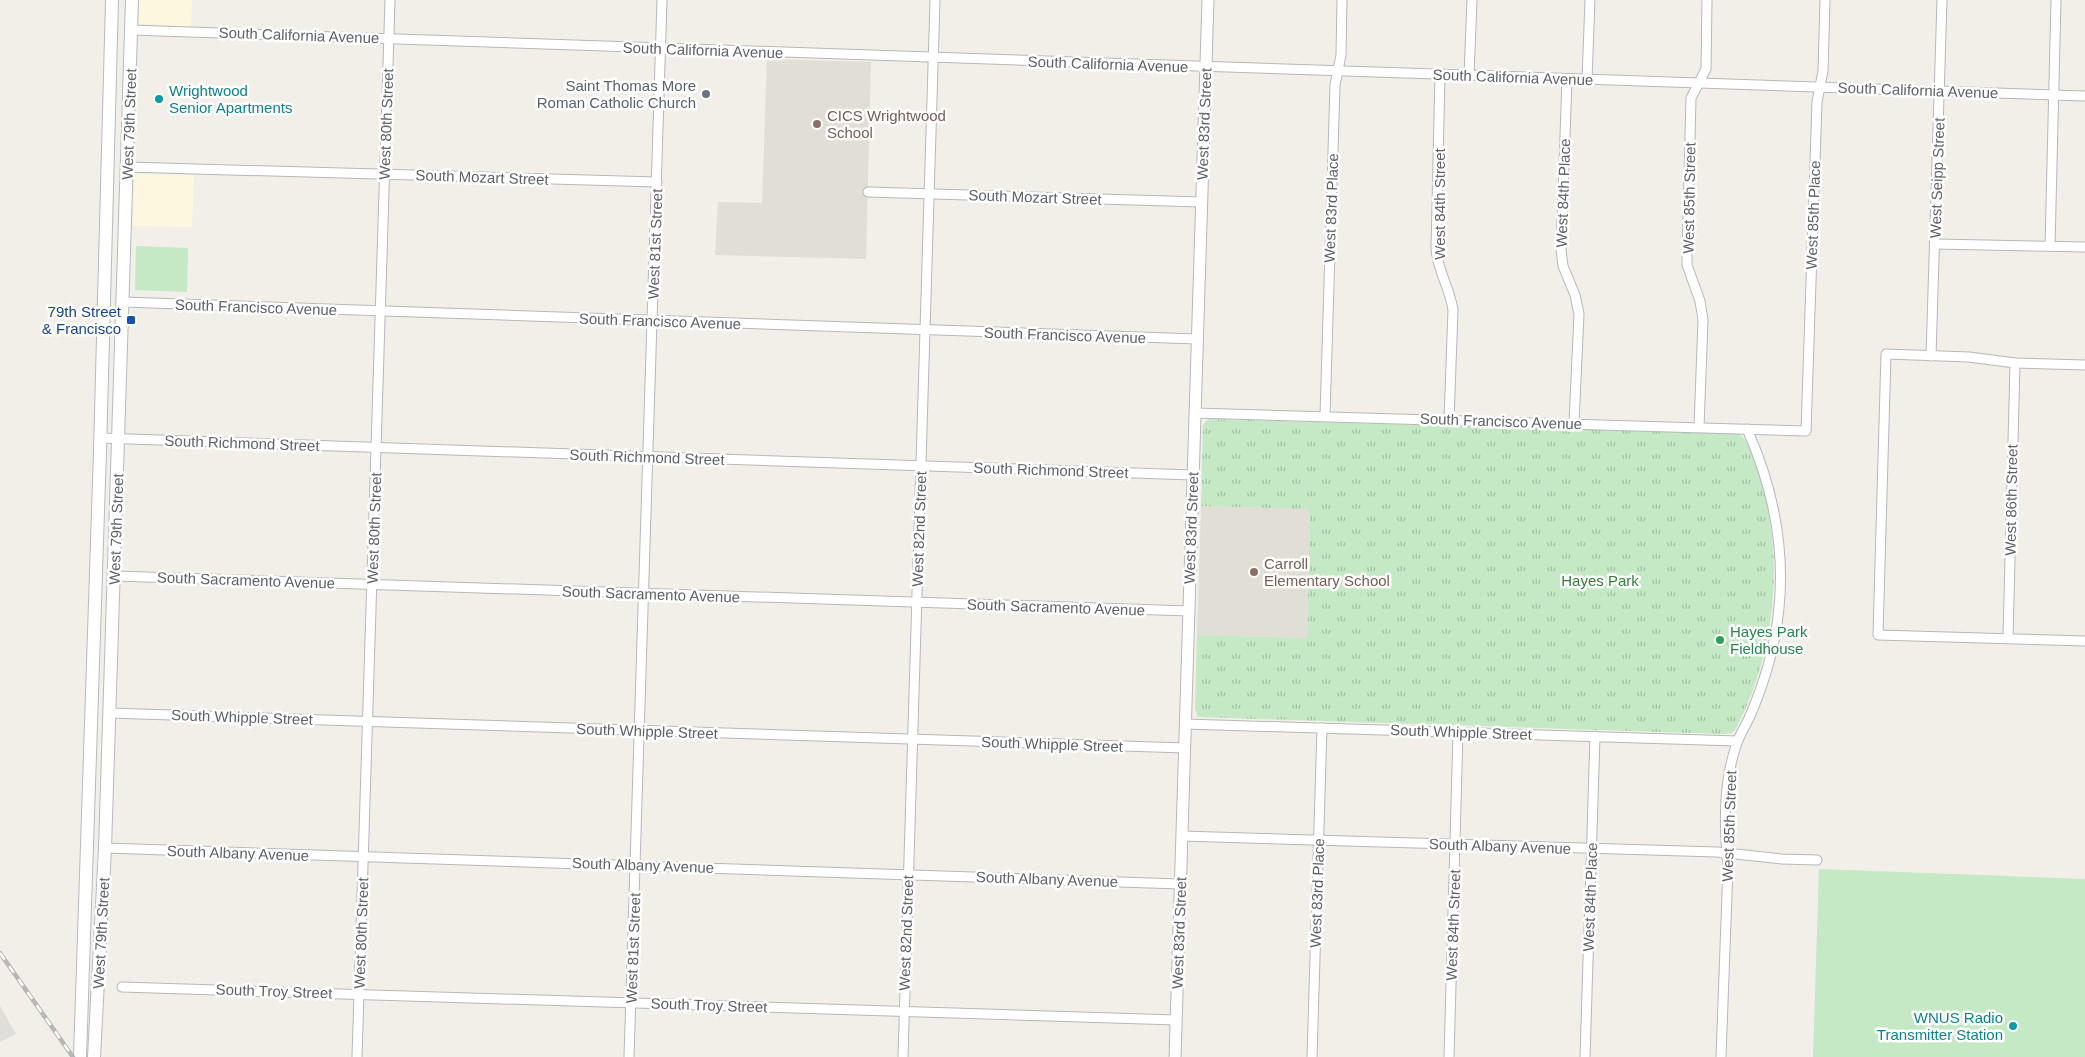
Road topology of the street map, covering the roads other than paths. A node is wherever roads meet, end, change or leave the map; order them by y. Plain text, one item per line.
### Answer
1 (112, 0) edge
2 (132, 0) edge
3 (390, 0) edge
4 (662, 0) edge
5 (935, 0) edge
6 (1208, 0) edge
7 (1342, 0) edge
8 (1472, 0) edge
9 (1590, 0) edge
10 (1707, 0) edge
11 (1825, 0) edge
12 (1942, 0) edge
13 (2056, 0) edge
14 (131, 30) junction
15 (389, 39) junction
16 (661, 48) junction
17 (934, 58) junction
18 (1206, 67) junction
19 (1338, 71) junction
20 (1440, 75) junction
21 (1469, 76) junction
22 (1567, 79) junction
23 (1587, 80) junction
24 (1698, 83) junction
25 (1820, 87) junction
26 (1939, 91) junction
27 (2054, 95) junction
28 (2085, 96) edge
29 (127, 167) junction
30 (385, 174) junction
31 (656, 182) junction
32 (868, 192) dead end
33 (929, 194) junction
34 (1202, 202) junction
35 (1935, 244) junction
36 (2050, 246) junction
37 (2085, 247) edge
38 (124, 302) junction
39 (380, 311) junction
40 (653, 320) junction
41 (925, 330) junction
42 (1197, 339) junction
43 (1931, 356) junction
44 (2015, 363) junction
45 (2085, 365) edge
46 (1195, 413) junction
47 (1325, 416) junction
48 (1449, 420) junction
49 (1574, 423) junction
50 (1699, 427) junction
51 (1748, 429) junction
52 (1806, 431) joint
53 (100, 438) junction
54 (119, 439) junction
55 (376, 448) junction
56 (648, 457) junction
57 (921, 466) junction
58 (1193, 475) junction
59 (114, 576) junction
60 (372, 584) junction
61 (643, 593) junction
62 (917, 602) junction
63 (1189, 611) junction
64 (2008, 638) junction
65 (2085, 640) edge
66 (110, 713) junction
67 (368, 721) junction
68 (1185, 724) junction
69 (1322, 728) junction
70 (640, 730) junction
71 (1458, 732) junction
72 (1595, 736) junction
73 (912, 739) junction
74 (1737, 741) junction
75 (1184, 748) junction
76 (1182, 836) junction
77 (1319, 840) junction
78 (1455, 844) junction
79 (105, 848) junction
80 (1591, 849) junction
81 (1726, 854) junction
82 (363, 857) junction
83 (1817, 860) dead end
84 (636, 865) junction
85 (908, 874) junction
86 (1180, 884) junction
87 (122, 987) dead end
88 (359, 994) junction
89 (631, 1002) junction
90 (904, 1011) junction
91 (1176, 1020) junction
92 (80, 1057) edge
93 (94, 1057) edge
94 (357, 1057) edge
95 (629, 1057) edge
96 (903, 1057) edge
97 (1175, 1057) edge
98 (1312, 1057) edge
99 (1449, 1057) edge
100 (1585, 1057) edge
101 (1721, 1057) edge

1 - 53 main road, West 79th Street
2 - 14 main road, West 79th Street
3 - 15 street, West 80th Street
4 - 16 street, West 81st Street
5 - 17 street, West 82nd Street
6 - 18 street, West 83rd Street
7 - 19 street, West 83rd Place
8 - 21 street
9 - 23 street
10 - 24 street, West 85th Street
11 - 25 street, West 85th Place
12 - 26 street, West Seipp Street
13 - 27 street
14 - 15 street, South California Avenue
14 - 29 main road, West 79th Street
15 - 16 street, South California Avenue
15 - 30 street, West 80th Street
16 - 17 street, South California Avenue
16 - 31 street, West 81st Street
17 - 18 street, South California Avenue
17 - 33 street, West 82nd Street
18 - 19 street, South California Avenue
18 - 34 street, West 83rd Street
19 - 20 street, South California Avenue
19 - 47 street, West 83rd Place
20 - 21 street, South California Avenue
20 - 48 street, West 84th Street
21 - 22 street, South California Avenue
22 - 23 street, South California Avenue
22 - 49 street, West 84th Place
23 - 24 street, South California Avenue
24 - 25 street, South California Avenue
24 - 50 street, West 85th Street
25 - 26 street, South California Avenue
25 - 52 street, West 85th Place
26 - 27 street, South California Avenue
26 - 35 street, West Seipp Street
27 - 28 street, South California Avenue
27 - 36 street
29 - 30 street, South Mozart Street
29 - 38 main road, West 79th Street
30 - 31 street, South Mozart Street
30 - 39 street, West 80th Street
31 - 40 street, West 81st Street
32 - 33 street, South Mozart Street
33 - 34 street, South Mozart Street
33 - 41 street, West 82nd Street
34 - 42 street, West 83rd Street
35 - 36 street
35 - 43 street, West Seipp Street
36 - 37 street
38 - 39 street, South Francisco Avenue
38 - 54 main road, West 79th Street
39 - 40 street, South Francisco Avenue
39 - 55 street, West 80th Street
40 - 41 street, South Francisco Avenue
40 - 56 street, West 81st Street
41 - 42 street, South Francisco Avenue
41 - 57 street, West 82nd Street
42 - 46 street, West 83rd Street
43 - 44 street
43 - 64 street
44 - 45 street
44 - 64 street, West 86th Street
46 - 47 street, South Francisco Avenue
46 - 58 street, West 83rd Street
47 - 48 street, South Francisco Avenue
48 - 49 street, South Francisco Avenue
49 - 50 street, South Francisco Avenue
50 - 51 street, South Francisco Avenue
51 - 52 street, South Francisco Avenue
51 - 74 street, West 85th Street
53 - 54 street, South Richmond Street
53 - 92 main road, West 79th Street
54 - 55 street, South Richmond Street
54 - 59 main road, West 79th Street
55 - 56 street, South Richmond Street
55 - 60 street, West 80th Street
56 - 57 street, South Richmond Street
56 - 61 street, West 81st Street
57 - 58 street, South Richmond Street
57 - 62 street, West 82nd Street
58 - 63 street, West 83rd Street
59 - 60 street, South Sacramento Avenue
59 - 66 main road, West 79th Street
60 - 61 street, South Sacramento Avenue
60 - 67 street, West 80th Street
61 - 62 street, South Sacramento Avenue
61 - 70 street, West 81st Street
62 - 63 street, South Sacramento Avenue
62 - 73 street, West 82nd Street
63 - 68 street, West 83rd Street
64 - 65 street
66 - 67 street, South Whipple Street
66 - 79 main road, West 79th Street
67 - 70 street, South Whipple Street
67 - 82 street, West 80th Street
68 - 69 street, South Whipple Street
68 - 75 street, West 83rd Street
69 - 71 street, South Whipple Street
69 - 77 street, West 83rd Place
70 - 73 street, South Whipple Street
70 - 84 street, West 81st Street
71 - 72 street, South Whipple Street
71 - 78 street, West 84th Street
72 - 74 street, South Whipple Street
72 - 80 street, West 84th Place
73 - 75 street, South Whipple Street
73 - 85 street, West 82nd Street
74 - 81 street, West 85th Street
75 - 76 street, West 83rd Street
76 - 77 street, South Albany Avenue
76 - 86 street, West 83rd Street
77 - 78 street, South Albany Avenue
77 - 98 street, West 83rd Place
78 - 80 street, South Albany Avenue
78 - 99 street, West 84th Street
79 - 82 street, South Albany Avenue
79 - 93 main road, West 79th Street
80 - 81 street, South Albany Avenue
80 - 100 street, West 84th Place
81 - 83 street, South Albany Avenue
81 - 101 street, West 85th Street
82 - 84 street, South Albany Avenue
82 - 88 street, West 80th Street
84 - 85 street, South Albany Avenue
84 - 89 street, West 81st Street
85 - 86 street, South Albany Avenue
85 - 90 street, West 82nd Street
86 - 91 street, West 83rd Street
87 - 88 street, South Troy Street
88 - 89 street, South Troy Street
88 - 94 street, West 80th Street
89 - 90 street, South Troy Street
89 - 95 street, West 81st Street
90 - 91 street, South Troy Street
90 - 96 street, West 82nd Street
91 - 97 street, West 83rd Street

